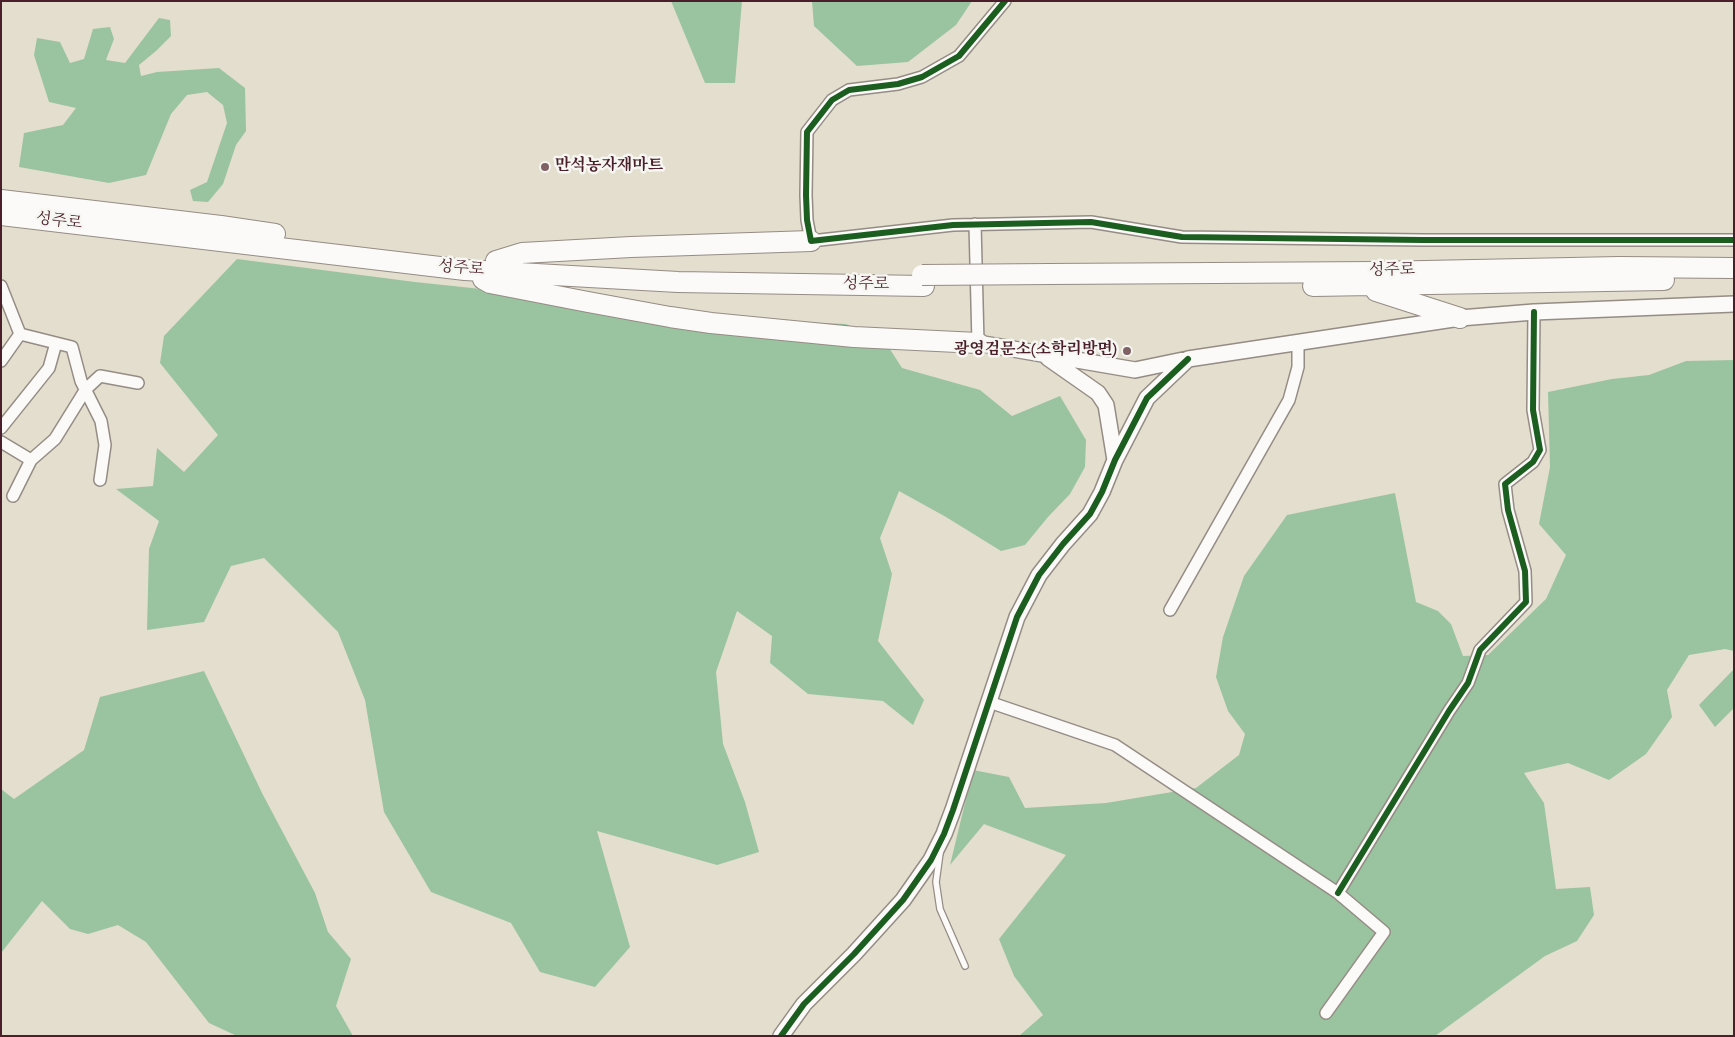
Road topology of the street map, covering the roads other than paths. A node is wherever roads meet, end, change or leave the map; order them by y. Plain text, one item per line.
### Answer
1 (1005, 1) edge
2 (3, 212) edge
3 (975, 224) junction
4 (1734, 240) edge
5 (811, 241) junction
6 (496, 261) junction
7 (1734, 268) edge
8 (466, 270) junction
9 (1734, 279) edge
10 (923, 280) junction
11 (1050, 280) junction
12 (1, 286) edge
13 (1360, 286) junction
14 (1734, 304) edge
15 (1534, 312) junction
16 (1460, 318) junction
17 (20, 334) junction
18 (1298, 342) junction
19 (56, 343) junction
20 (978, 343) junction
21 (1044, 354) junction
22 (1188, 359) junction
23 (1, 361) edge
24 (138, 383) dead end
25 (86, 389) junction
26 (1, 428) edge
27 (1, 442) edge
28 (31, 460) junction
29 (1115, 460) junction
30 (100, 480) dead end
31 (13, 496) dead end
32 (1170, 610) dead end
33 (990, 702) junction
34 (944, 834) junction
35 (1338, 893) junction
36 (965, 966) dead end
37 (1326, 1012) dead end
38 (781, 1036) edge

1 - 5 street
2 - 6 highway, 성주로
2 - 8 highway, 성주로
3 - 4 street
3 - 5 street
3 - 20 street
5 - 6 highway
6 - 10 highway, 성주로
7 - 11 highway, 성주로
8 - 10 highway, 성주로
8 - 20 highway
9 - 13 highway, 성주로
10 - 11 highway, bridge
11 - 13 highway, 성주로
12 - 17 street
13 - 16 highway
14 - 15 street
15 - 16 street
15 - 35 street
16 - 18 street
17 - 19 street
17 - 23 street
18 - 22 street
18 - 32 street
19 - 25 street
19 - 26 street
20 - 21 street
21 - 22 street
21 - 29 street
22 - 29 street
24 - 25 street
25 - 28 street
25 - 30 street
27 - 28 street
28 - 31 street
29 - 33 street
33 - 34 street
33 - 35 street
34 - 36 lane
34 - 38 street
35 - 37 street

